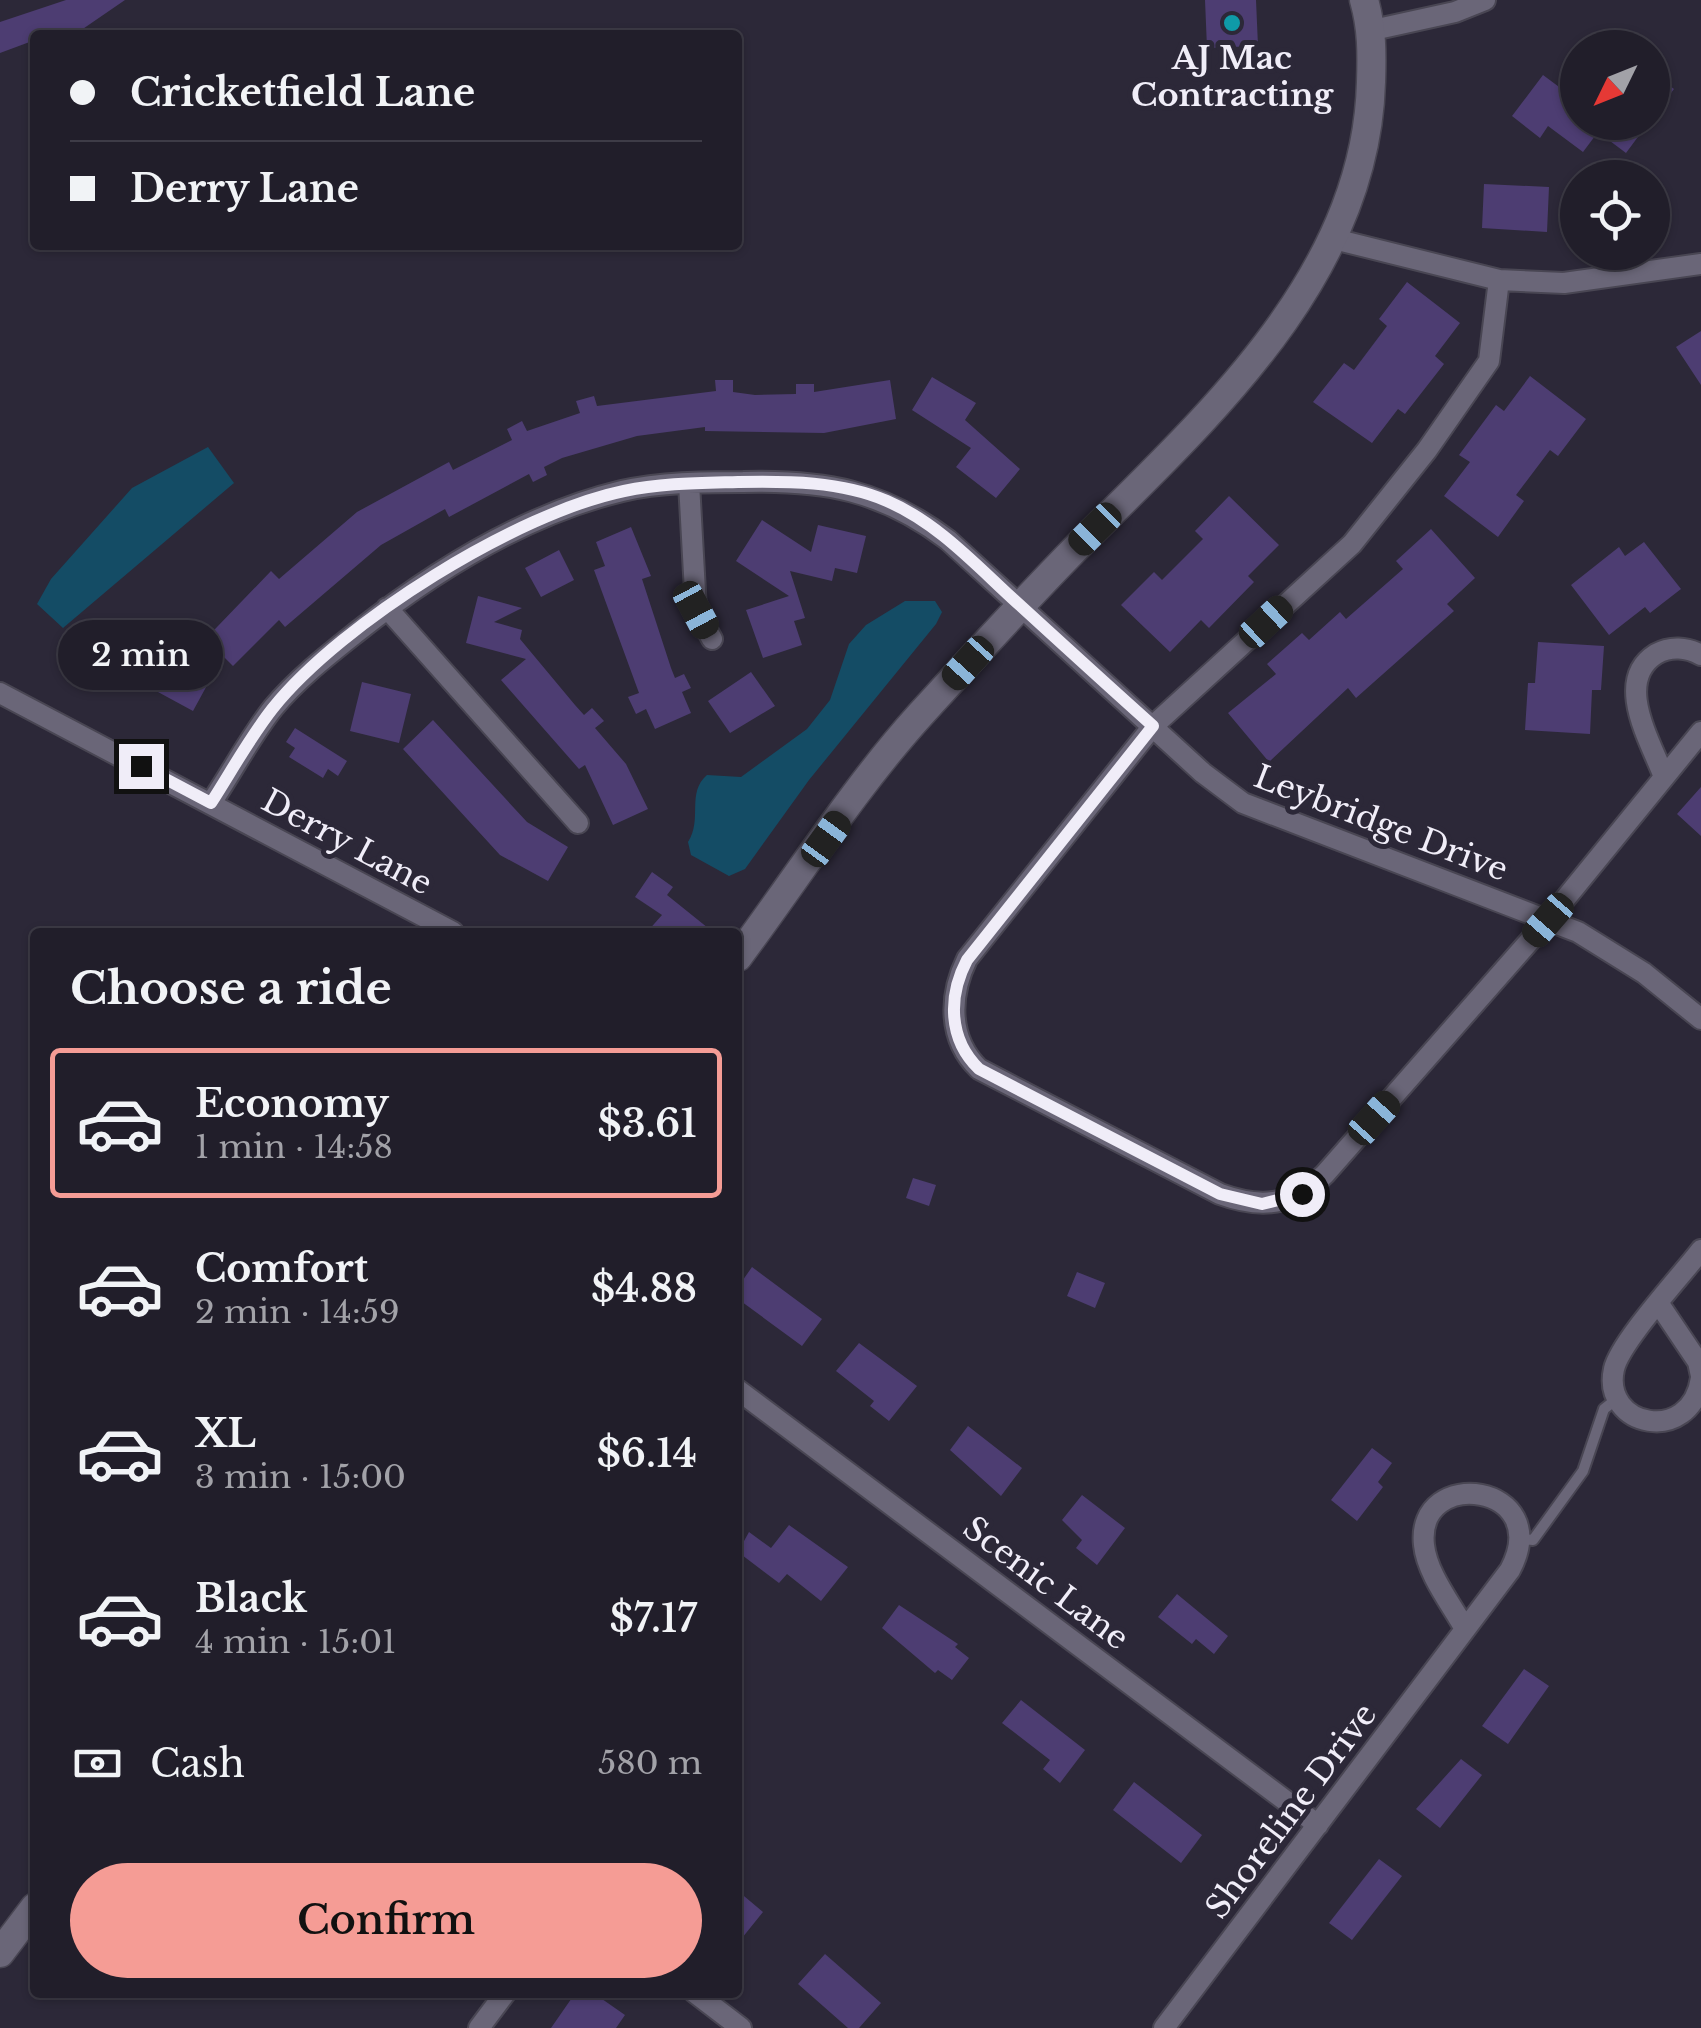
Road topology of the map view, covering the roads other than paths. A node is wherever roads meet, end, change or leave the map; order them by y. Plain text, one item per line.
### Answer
1 (1364, 0) edge
2 (1484, 0) edge
3 (1373, 30) junction
4 (1334, 239) junction
5 (1701, 264) edge
6 (1499, 280) junction
7 (688, 483) junction
8 (1020, 605) junction
9 (387, 608) junction
10 (712, 639) dead end
11 (1701, 655) edge
12 (0, 694) edge
13 (1153, 726) junction
14 (1701, 732) edge
15 (1664, 777) junction
16 (211, 803) junction
17 (578, 823) dead end
18 (1548, 920) junction
19 (445, 928) edge
20 (742, 952) edge
21 (1701, 1019) edge
22 (1701, 1250) edge
23 (1659, 1304) junction
24 (1701, 1377) edge
25 (742, 1393) edge
26 (1618, 1398) junction
27 (1520, 1539) junction
28 (1466, 1630) junction
29 (1318, 1824) junction
30 (30, 1914) edge
31 (0, 1953) edge
32 (502, 1998) edge
33 (702, 1998) edge
34 (479, 2028) edge
35 (741, 2028) edge
36 (1164, 2028) edge

1 - 3 main road
2 - 3 street
3 - 4 main road
4 - 6 street
4 - 8 main road
5 - 6 street
6 - 13 street
7 - 8 street, Leybridge Drive
7 - 9 street, Leybridge Drive
7 - 10 street
8 - 13 street, Leybridge Drive
8 - 20 main road
9 - 16 street, Leybridge Drive
9 - 17 street
11 - 15 street
12 - 16 street, Derry Lane
13 - 18 street, Leybridge Drive
13 - 18 street
14 - 15 street
15 - 18 street
16 - 19 street, Derry Lane
18 - 21 street, Leybridge Drive
22 - 23 street
23 - 24 street
23 - 26 street
24 - 26 street
25 - 29 street, Scenic Lane
26 - 27 lane
27 - 28 street, Shoreline Drive
27 - 28 street
28 - 29 street, Shoreline Drive
29 - 36 street, Shoreline Drive
30 - 31 main road
32 - 34 street
33 - 35 street

